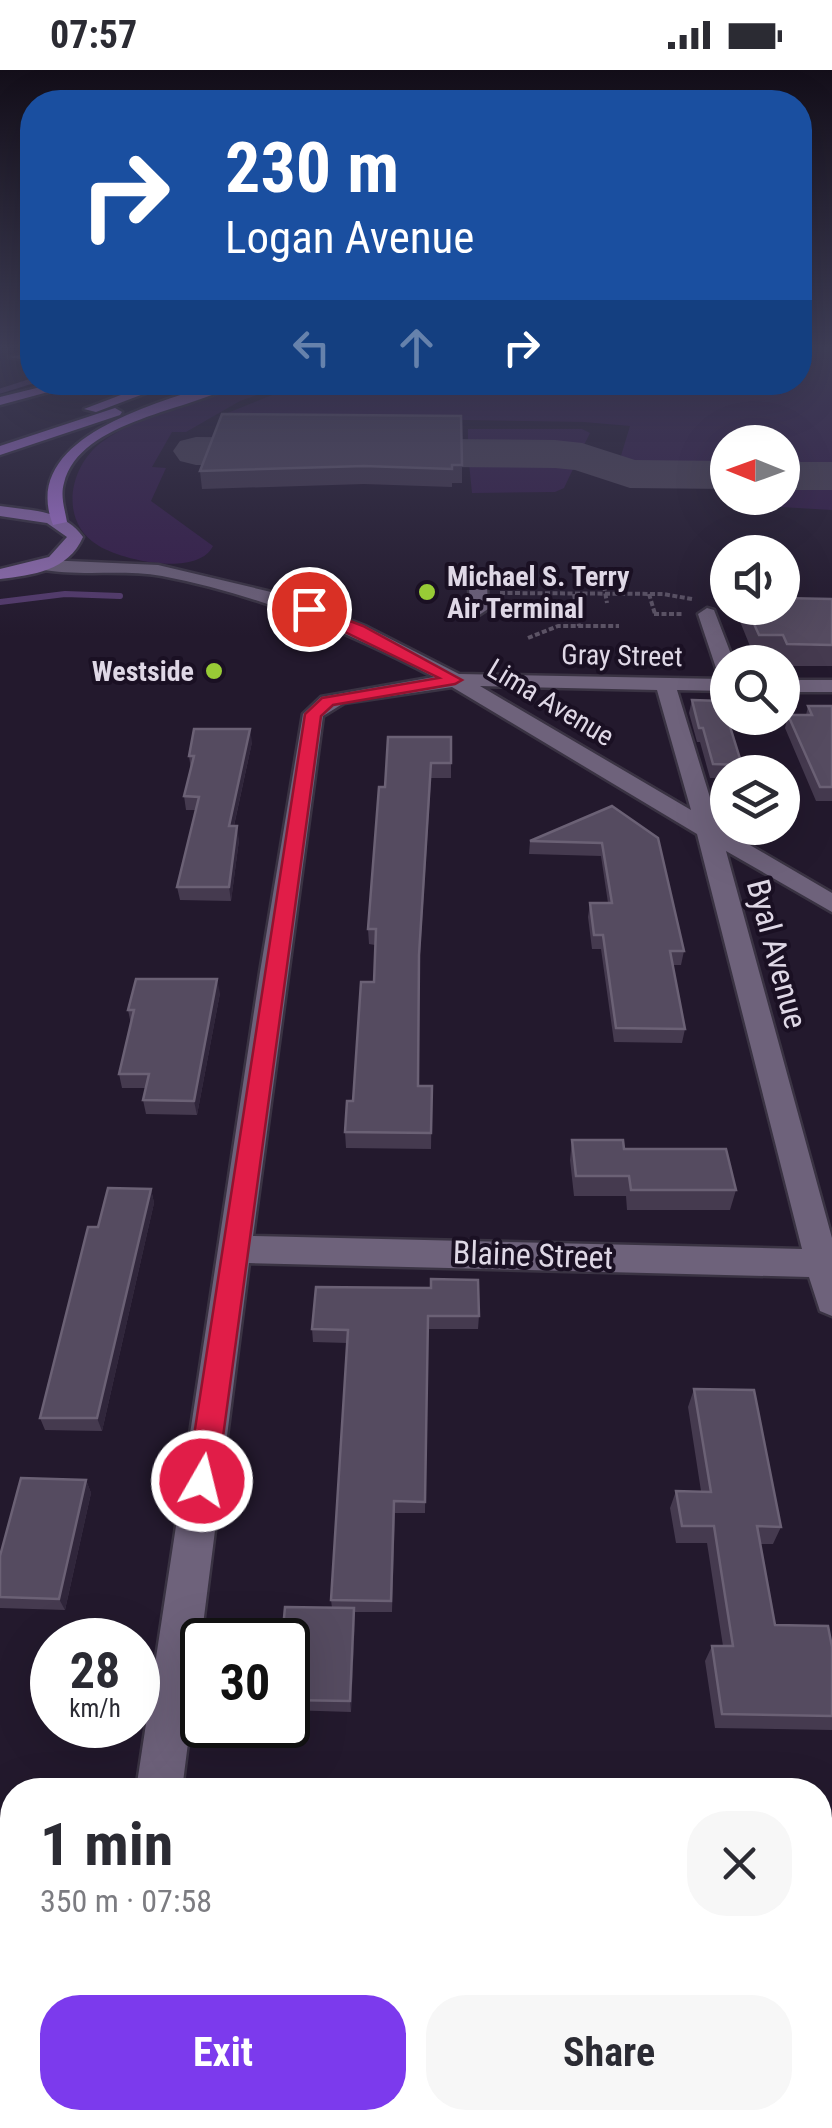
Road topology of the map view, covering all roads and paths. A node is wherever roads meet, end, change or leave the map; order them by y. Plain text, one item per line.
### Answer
1 (87, 444) edge
2 (0, 511) edge
3 (60, 522) junction
4 (76, 537) junction
5 (44, 565) junction
6 (158, 570) junction
7 (0, 574) edge
8 (604, 586) dead end
9 (574, 594) junction
10 (606, 594) junction
11 (649, 594) junction
12 (479, 595) dead end
13 (607, 603) dead end
14 (701, 606) joint
15 (654, 614) dead end
16 (579, 626) junction
17 (620, 626) dead end
18 (528, 638) dead end
19 (716, 645) edge
20 (455, 680) junction
21 (665, 684) junction
22 (710, 685) edge
23 (800, 686) edge
24 (832, 686) edge
25 (708, 830) junction
26 (825, 896) edge
27 (234, 1249) junction
28 (827, 1264) edge
29 (832, 1301) edge
30 (161, 1778) edge

1 - 3 highway
2 - 3 main road
3 - 4 main road
4 - 5 main road
4 - 6 street
5 - 6 street, Lima Avenue
5 - 7 main road
6 - 20 street, Lima Avenue
8 - 10 path
9 - 10 path
9 - 12 path
9 - 16 path
10 - 11 path
10 - 13 path
11 - 14 path
11 - 15 path
14 - 19 street
16 - 17 path
16 - 18 path
20 - 21 street, Gray Street
20 - 25 street, Lima Avenue
20 - 27 street, Gray Street
21 - 22 street, Gray Street
21 - 25 street, Byal Avenue
23 - 24 street
25 - 26 street, Lima Avenue
25 - 28 street, Byal Avenue
27 - 28 street, Blaine Street
27 - 30 street, Gray Street
28 - 29 street, Byal Avenue

